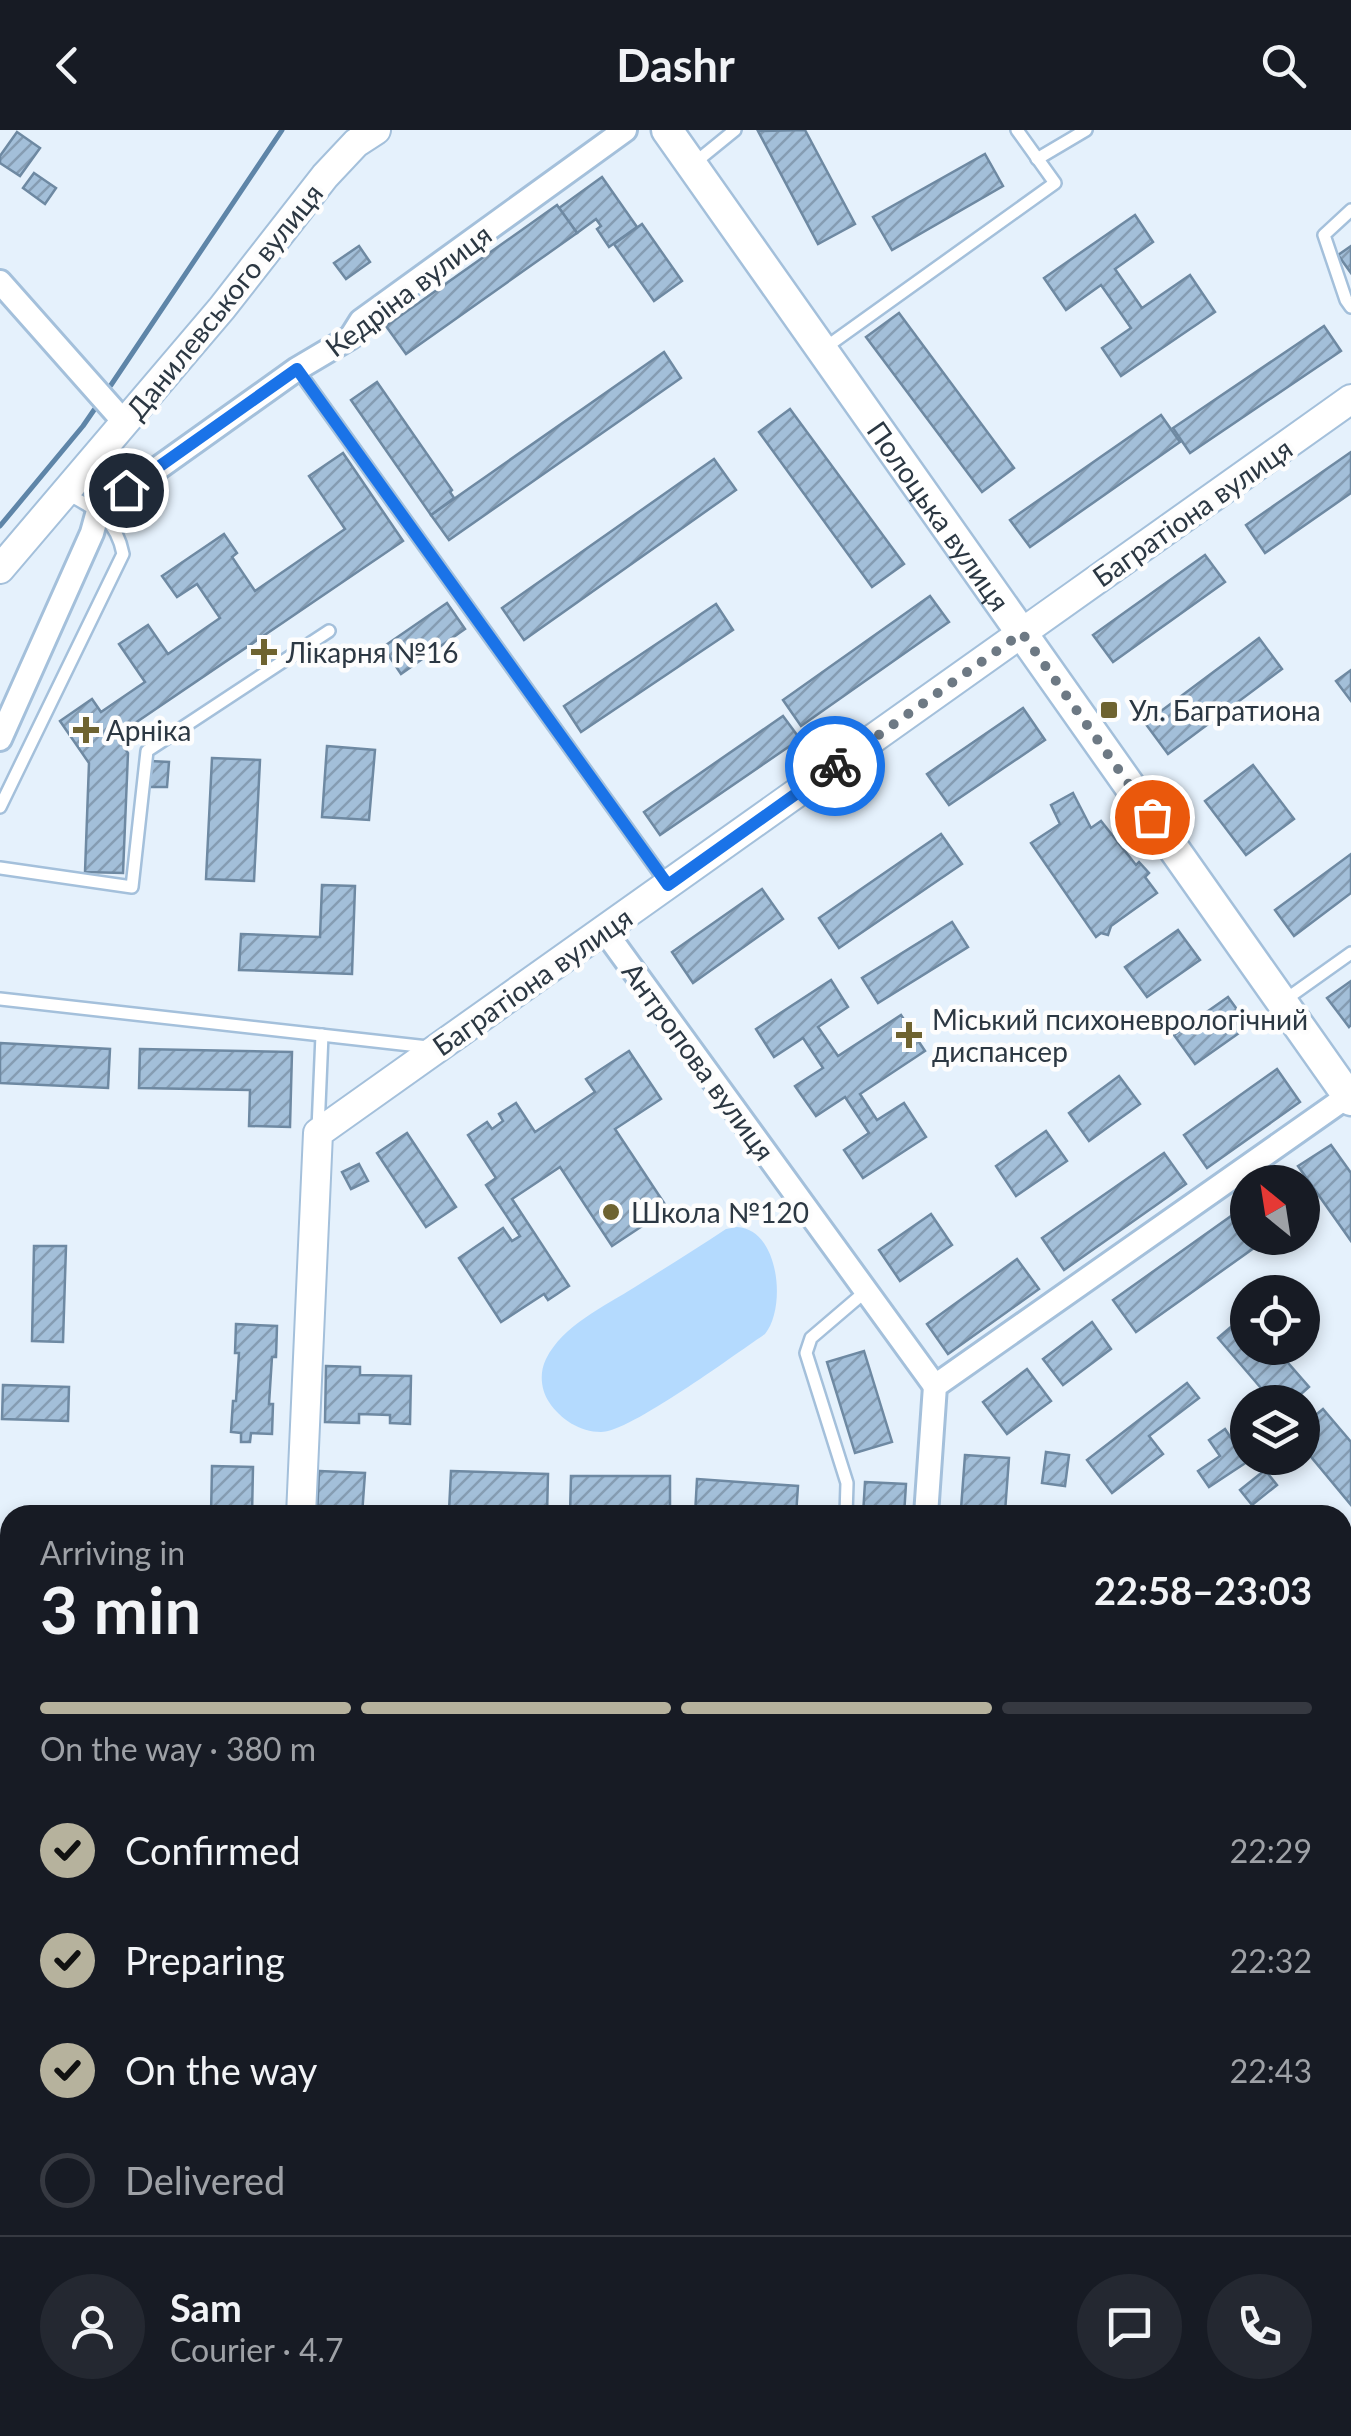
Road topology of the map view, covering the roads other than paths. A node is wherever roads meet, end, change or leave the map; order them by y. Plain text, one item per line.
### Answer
1 (376, 130) edge
2 (625, 130) edge
3 (667, 130) edge
4 (736, 130) edge
5 (1017, 130) edge
6 (1086, 130) edge
7 (1036, 159) junction
8 (692, 165) junction
9 (1351, 210) edge
10 (0, 282) edge
11 (1351, 307) edge
12 (822, 350) junction
13 (297, 369) junction
14 (1351, 399) edge
15 (125, 423) junction
16 (66, 493) junction
17 (98, 511) junction
18 (0, 569) edge
19 (329, 630) dead end
20 (1022, 633) junction
21 (0, 739) edge
22 (0, 807) edge
23 (0, 868) edge
24 (668, 885) junction
25 (604, 930) junction
26 (1351, 953) edge
27 (0, 999) edge
28 (1282, 1002) junction
29 (322, 1035) junction
30 (437, 1048) junction
31 (1346, 1085) edge
32 (318, 1134) junction
33 (866, 1291) junction
34 (935, 1386) junction
35 (301, 1505) edge
36 (847, 1505) edge
37 (927, 1505) edge

1 - 15 street, Данилевського вулиця
2 - 13 street, Кедріна вулиця
3 - 8 main road, Полоцька вулиця
4 - 8 lane
5 - 7 lane
6 - 7 lane
7 - 12 lane
8 - 12 main road, Полоцька вулиця
9 - 11 lane
10 - 15 street
12 - 20 main road, Полоцька вулиця
13 - 17 street, Кедріна вулиця
13 - 24 lane
14 - 20 street, Багратіона вулиця
15 - 16 street, Данилевського вулиця
16 - 17 lane
16 - 18 street, Данилевського вулиця
17 - 21 street
17 - 22 lane
19 - 23 lane
20 - 24 street, Багратіона вулиця
20 - 28 main road, Полоцька вулиця
24 - 25 street, Багратіона вулиця
25 - 30 street, Багратіона вулиця
25 - 33 street, Антропова вулиця
26 - 28 lane
27 - 29 lane
28 - 31 main road, Полоцька вулиця
29 - 30 lane
29 - 32 lane
30 - 32 street, Багратіона вулиця
31 - 34 street
32 - 35 street
33 - 34 street, Антропова вулиця
33 - 36 lane
34 - 37 street

